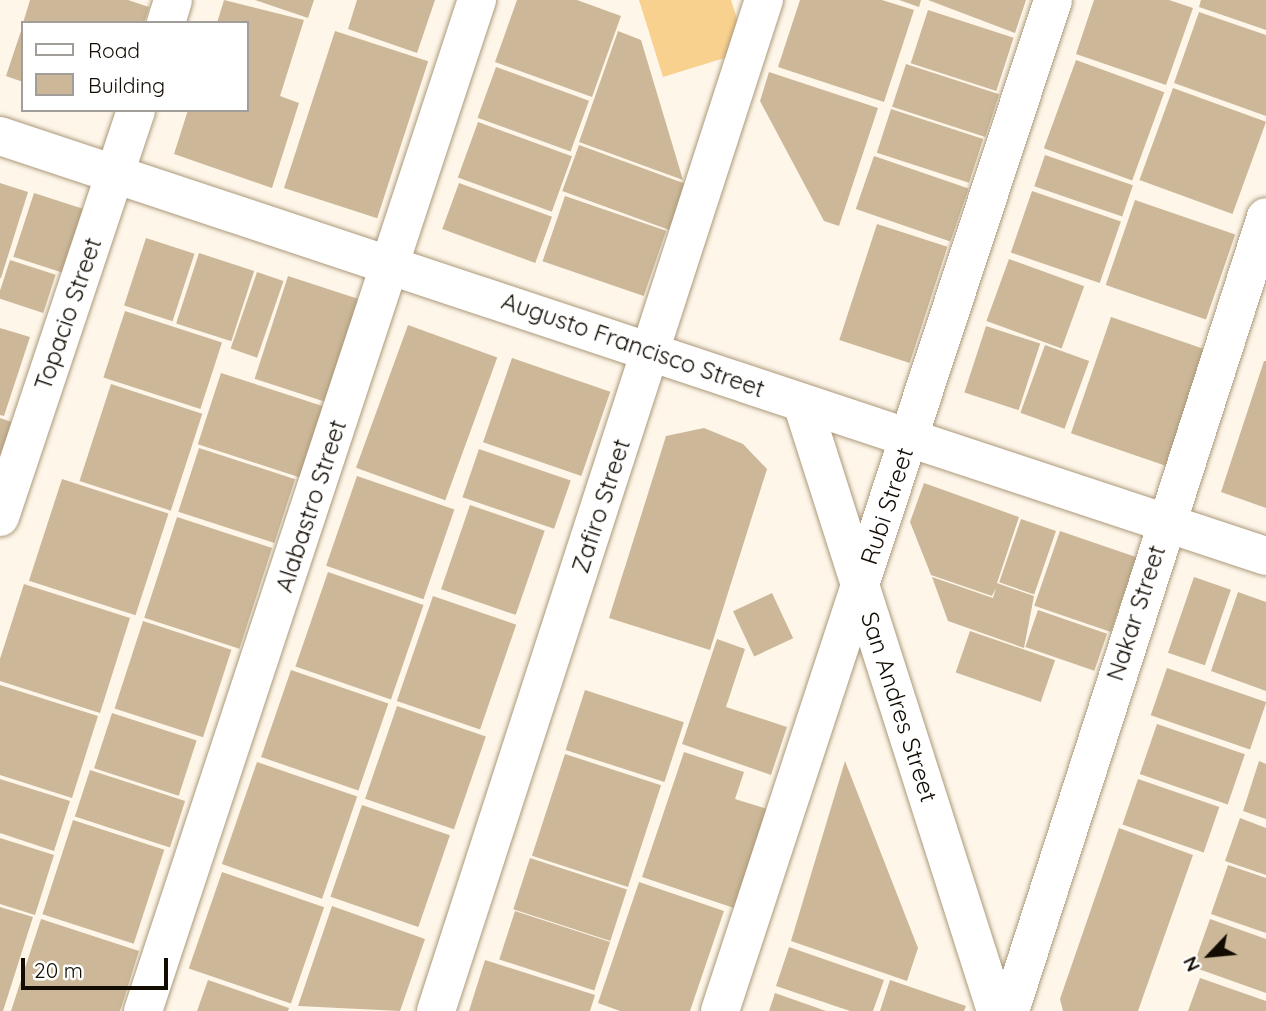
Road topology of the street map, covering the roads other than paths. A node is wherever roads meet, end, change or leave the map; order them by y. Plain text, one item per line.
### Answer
1 (173, 0) edge
2 (477, 0) edge
3 (764, 0) edge
4 (1053, 0) edge
5 (167, 21) edge
6 (135, 112) edge
7 (0, 136) edge
8 (115, 174) junction
9 (1266, 217) edge
10 (390, 264) junction
11 (651, 350) junction
12 (802, 403) junction
13 (909, 438) junction
14 (0, 517) edge
15 (1164, 522) junction
16 (1266, 556) edge
17 (860, 585) junction
18 (143, 1011) edge
19 (436, 1011) edge
20 (720, 1011) edge
21 (996, 1011) edge
22 (1010, 1011) edge

1 - 5 street
2 - 10 street, Alabastro Street
3 - 11 street, Zafiro Street
4 - 13 street, Rubi Street
6 - 8 street, Topacio Street
7 - 8 street, Augusto Francisco Street
8 - 10 street, Augusto Francisco Street
8 - 14 street, Topacio Street
9 - 15 street, Nakar Street
10 - 11 street, Augusto Francisco Street
10 - 18 street, Alabastro Street
11 - 12 street, Augusto Francisco Street
11 - 19 street, Zafiro Street
12 - 13 street, Augusto Francisco Street
12 - 17 street, San Andres Street
13 - 15 street, Augusto Francisco Street
13 - 17 street, Rubi Street
15 - 16 street, Augusto Francisco Street
15 - 22 street, Nakar Street
17 - 20 street, Rubi Street
17 - 21 street, San Andres Street

